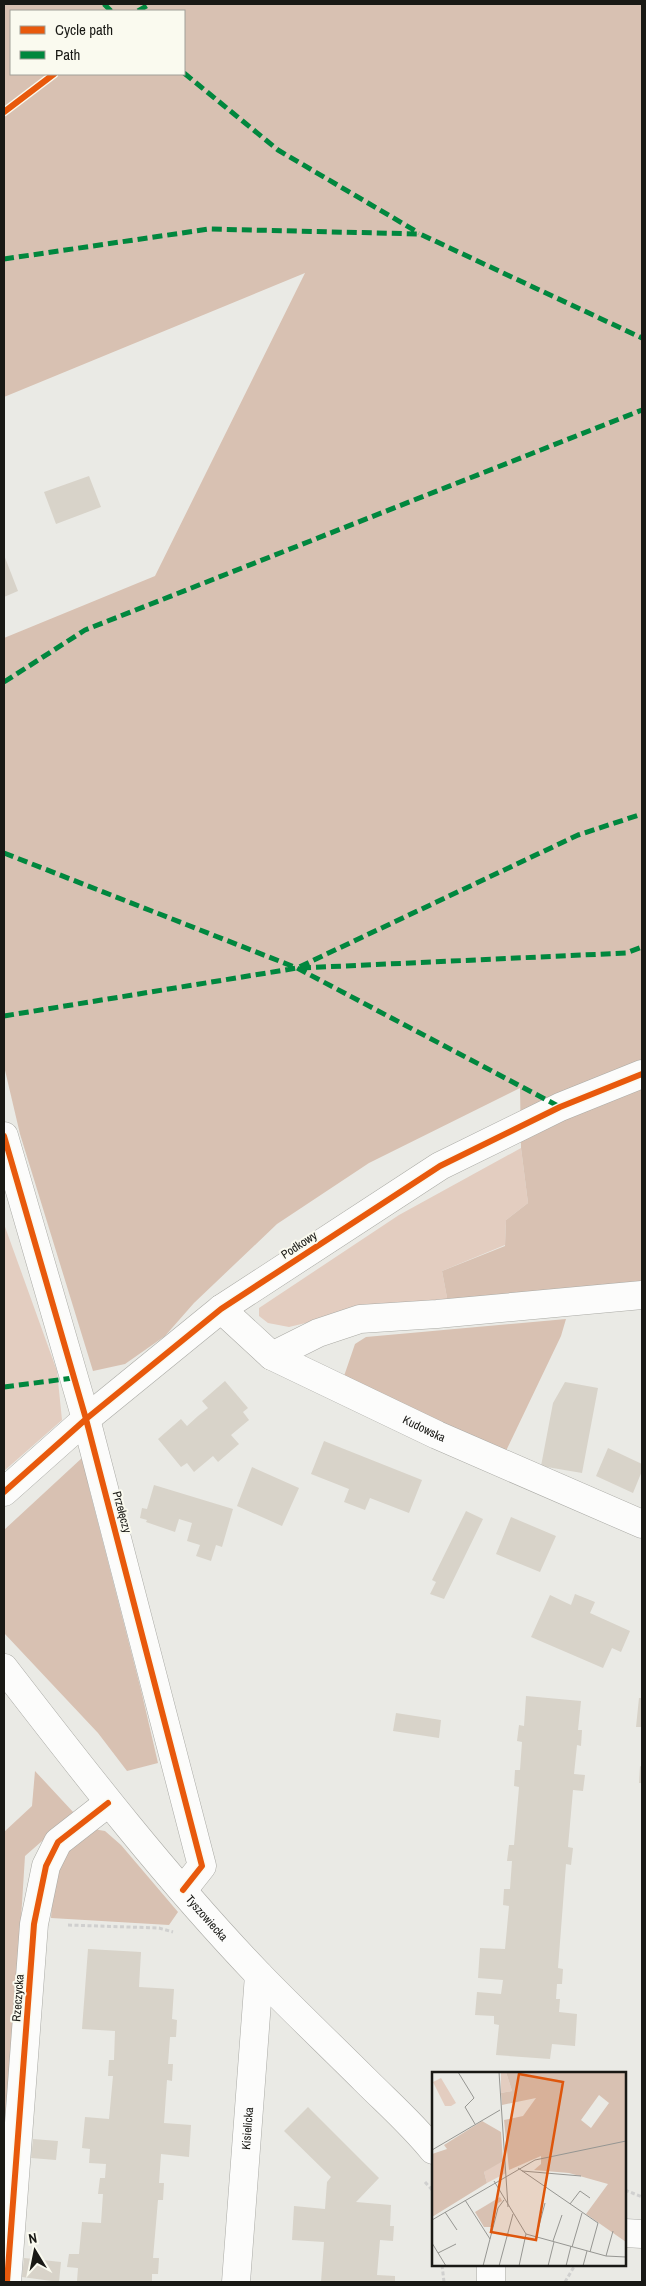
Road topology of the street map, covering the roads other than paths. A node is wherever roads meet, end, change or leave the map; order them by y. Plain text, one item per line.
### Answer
1 (642, 1074) edge
2 (4, 1136) edge
3 (642, 1295) edge
4 (221, 1309) junction
5 (272, 1356) junction
6 (86, 1419) junction
7 (4, 1492) edge
8 (642, 1524) edge
9 (4, 1668) edge
10 (108, 1803) junction
11 (183, 1890) junction
12 (259, 1975) junction
13 (432, 2148) edge
14 (626, 2233) edge
15 (642, 2234) edge
16 (491, 2266) edge
17 (7, 2282) edge
18 (236, 2282) edge
19 (491, 2282) edge

1 - 4 street, Podkowy
2 - 6 street, Przełęczy
3 - 5 street
4 - 5 street, Kudowska
4 - 6 street, Podkowy
5 - 8 street, Kudowska
6 - 7 street, Podkowy
6 - 11 street, Przełęczy
9 - 10 street, Tyszowiecka
10 - 11 street, Tyszowiecka
10 - 17 street, Rzeczycka
11 - 12 street, Tyszowiecka
12 - 13 street, Tyszowiecka
12 - 18 street, Kisielicka
14 - 15 street
16 - 19 street

